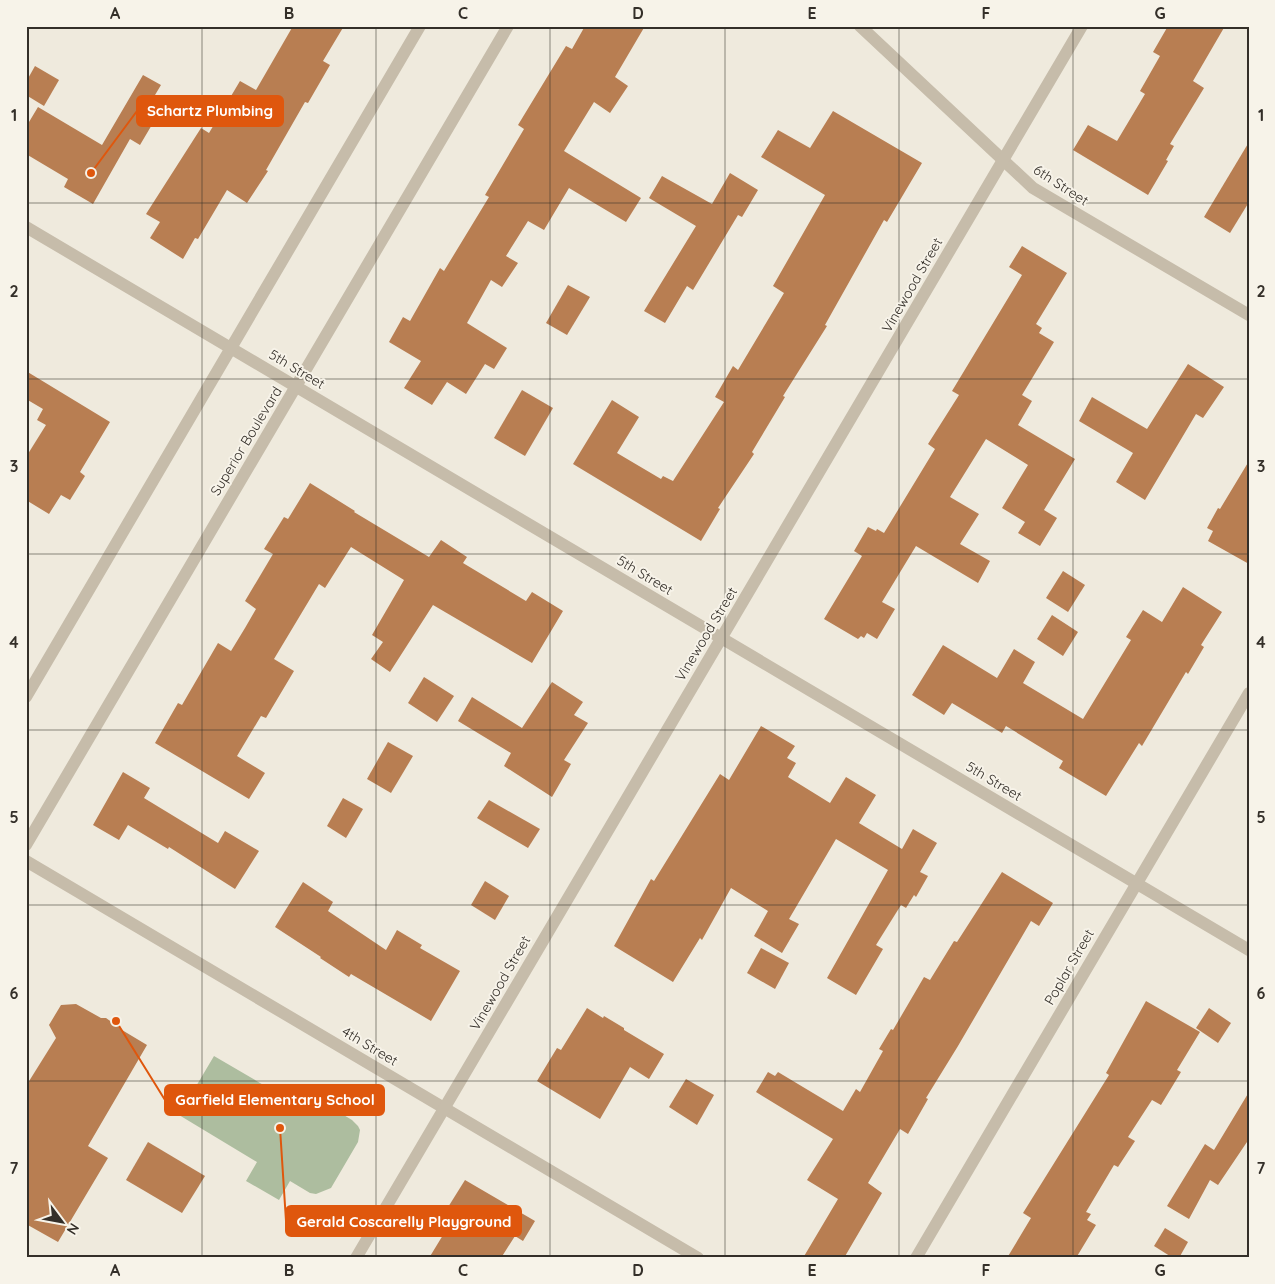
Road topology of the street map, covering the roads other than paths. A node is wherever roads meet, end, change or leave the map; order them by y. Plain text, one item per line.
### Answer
1 (420, 26) edge
2 (508, 26) edge
3 (860, 26) edge
4 (1082, 26) edge
5 (1003, 160) junction
6 (26, 227) edge
7 (1249, 316) edge
8 (231, 347) junction
9 (296, 386) junction
10 (722, 637) junction
11 (1249, 692) edge
12 (26, 698) edge
13 (26, 845) edge
14 (26, 861) edge
15 (1136, 883) junction
16 (1249, 950) edge
17 (444, 1108) junction
18 (356, 1258) edge
19 (698, 1258) edge
20 (916, 1258) edge

1 - 8 street
2 - 9 street, Superior Boulevard
3 - 5 street, 6th Street
4 - 5 street, Vinewood Street
5 - 7 street, 6th Street
5 - 10 street, Vinewood Street
6 - 8 street, 5th Street
8 - 9 street, 5th Street
8 - 12 street
9 - 10 street, 5th Street
9 - 13 street, Superior Boulevard
10 - 15 street, 5th Street
10 - 17 street, Vinewood Street
11 - 15 street, Poplar Street
14 - 17 street, 4th Street
15 - 16 street, 5th Street
15 - 20 street, Poplar Street
17 - 18 street, Vinewood Street
17 - 19 street, 4th Street

